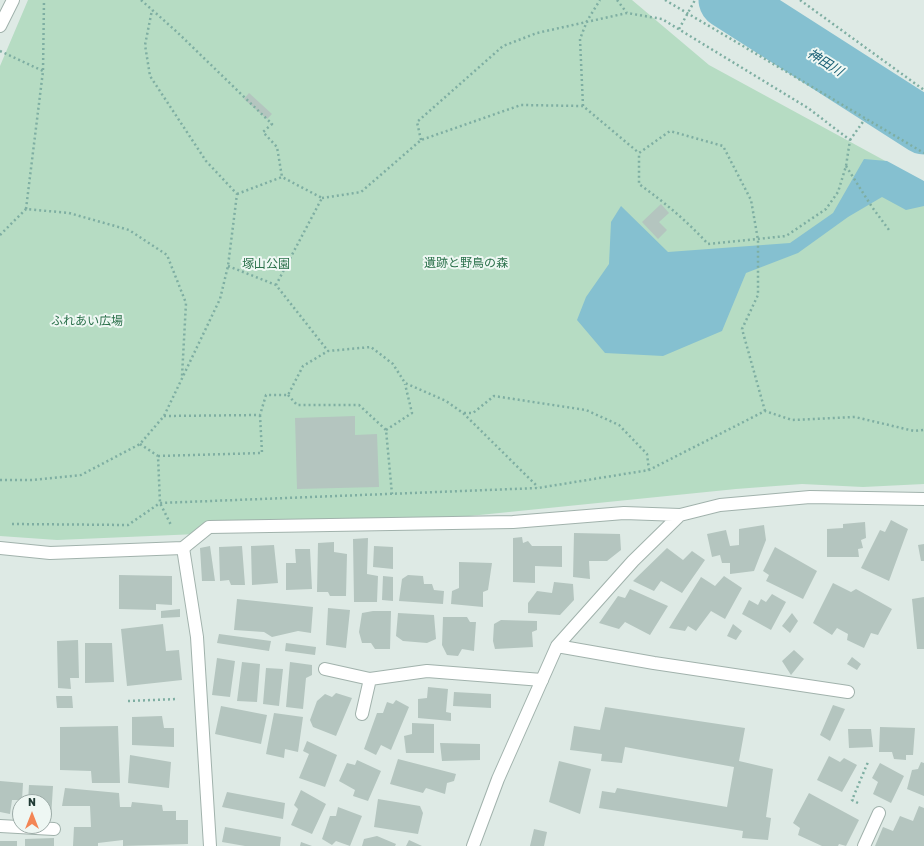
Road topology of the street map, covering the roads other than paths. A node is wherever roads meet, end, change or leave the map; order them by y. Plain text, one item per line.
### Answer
1 (13, 0) edge
2 (0, 26) edge
3 (924, 498) edge
4 (680, 515) junction
5 (0, 548) edge
6 (183, 548) junction
7 (557, 646) junction
8 (325, 669) dead end
9 (370, 679) junction
10 (542, 680) junction
11 (848, 692) dead end
12 (362, 714) dead end
13 (879, 813) road end
14 (0, 826) edge
15 (54, 829) dead end
16 (210, 846) edge
17 (473, 846) edge
18 (864, 846) edge

1 - 2 street
3 - 4 street
4 - 6 street
4 - 7 street
5 - 6 street
6 - 16 street
7 - 10 street
7 - 11 street
8 - 9 street
9 - 10 street
9 - 12 street
10 - 17 street
13 - 18 street
14 - 15 street

